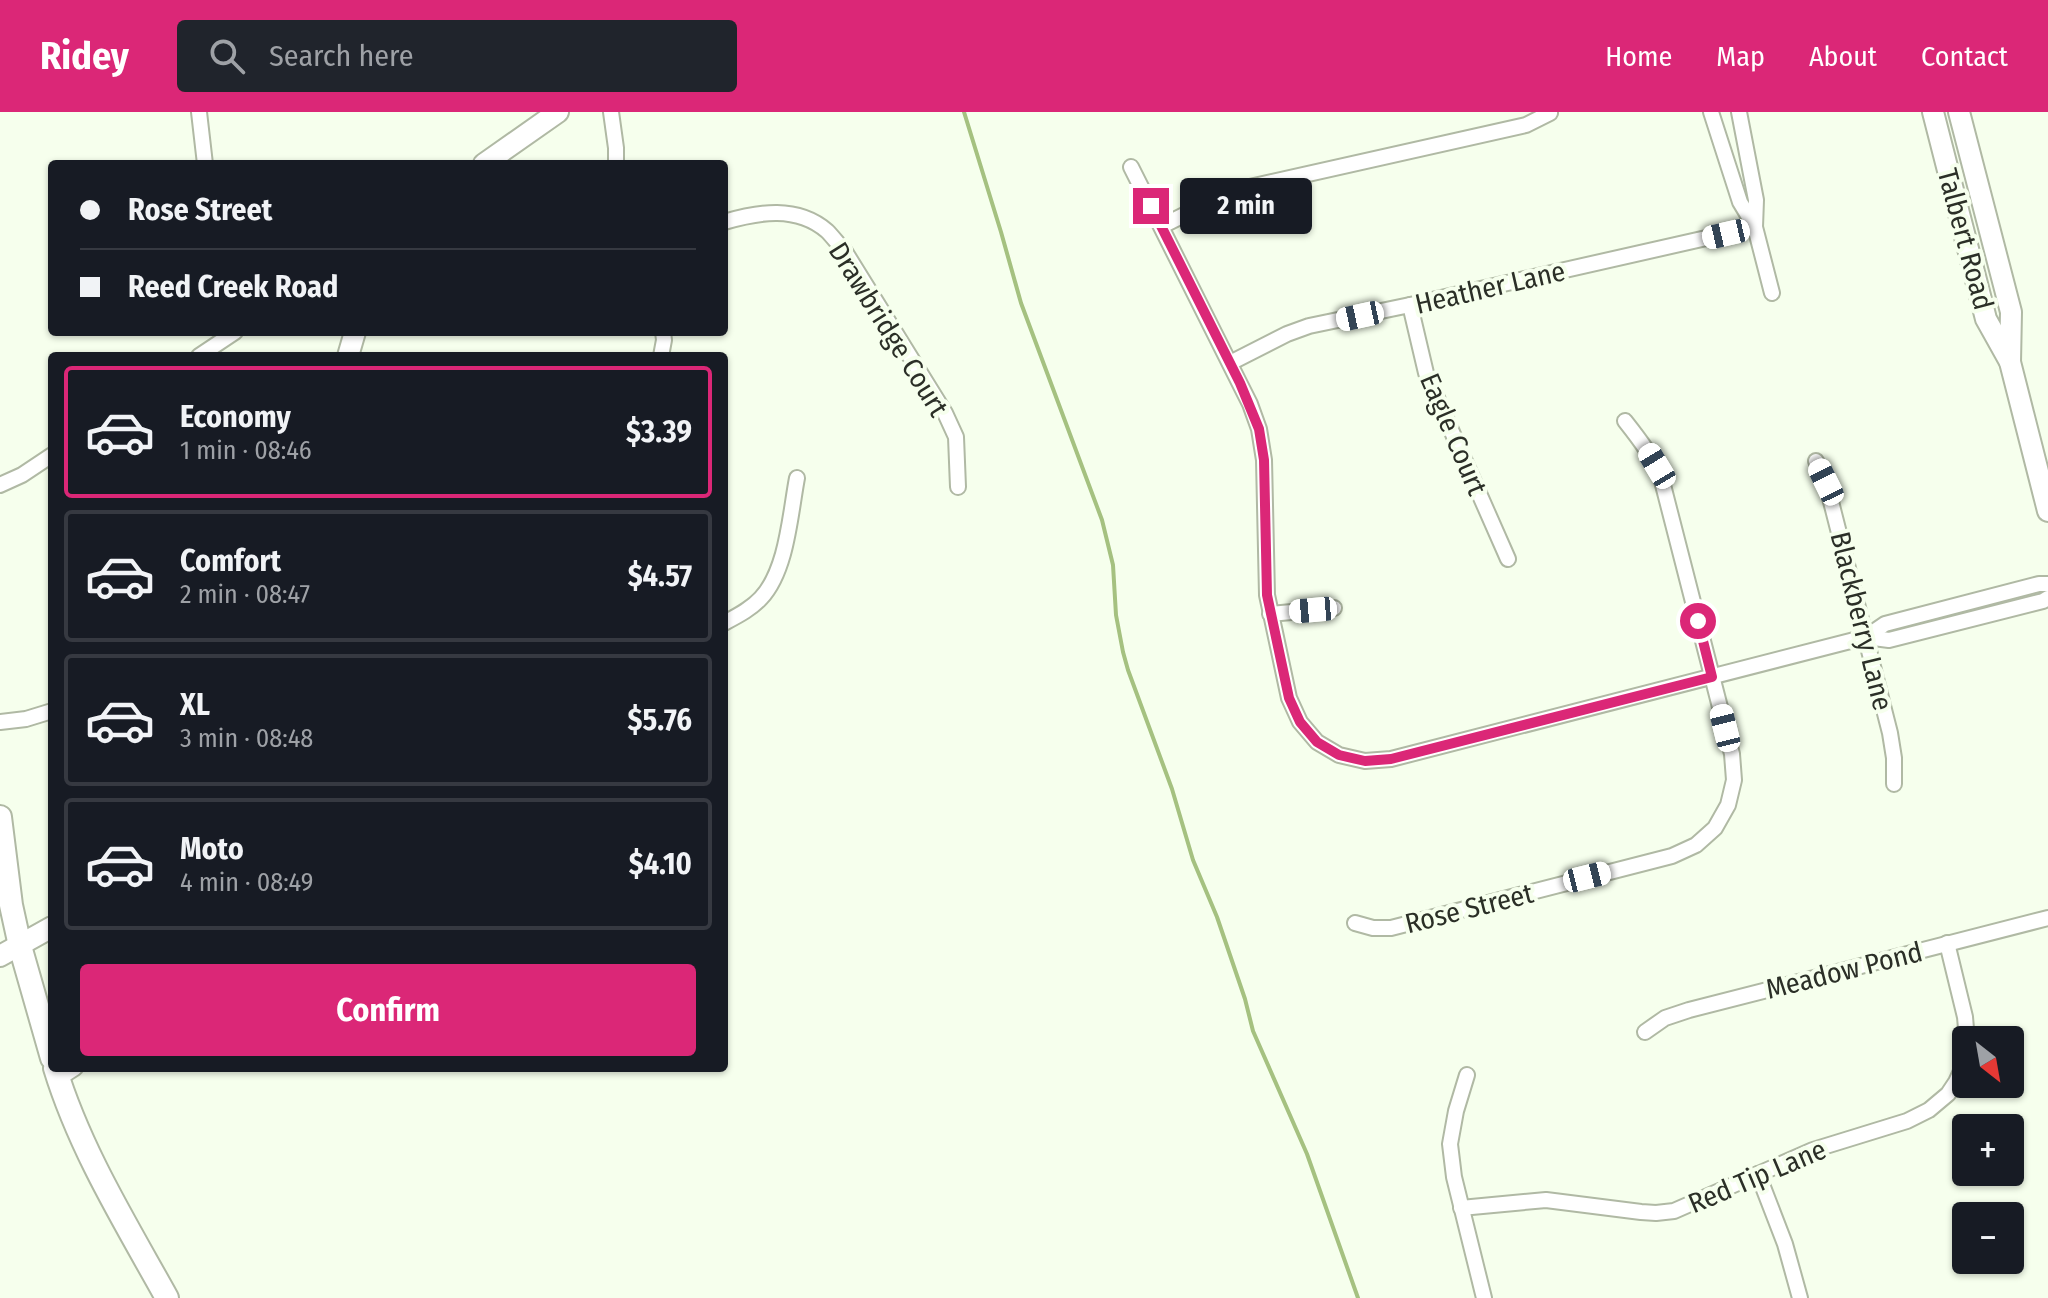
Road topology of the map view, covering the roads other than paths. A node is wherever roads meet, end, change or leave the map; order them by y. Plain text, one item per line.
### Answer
1 (199, 112) edge
2 (558, 112) edge
3 (611, 112) edge
4 (1711, 112) edge
5 (1739, 112) edge
6 (1959, 112) edge
7 (1550, 113) edge
8 (1933, 115) edge
9 (205, 160) edge
10 (490, 160) edge
11 (616, 160) edge
12 (1131, 167) dead end
13 (728, 221) edge
14 (1162, 226) junction
15 (1755, 227) junction
16 (1995, 250) junction
17 (1772, 293) dead end
18 (1410, 305) junction
19 (229, 336) edge
20 (205, 352) edge
21 (2010, 362) junction
22 (1230, 363) junction
23 (1625, 421) dead end
24 (48, 458) edge
25 (1816, 461) dead end
26 (797, 478) dead end
27 (0, 485) edge
28 (958, 487) dead end
29 (2048, 511) edge
30 (1508, 559) dead end
31 (2048, 584) edge
32 (2048, 598) edge
33 (1334, 608) dead end
34 (1270, 614) junction
35 (728, 621) edge
36 (1866, 637) junction
37 (1712, 677) junction
38 (48, 712) edge
39 (0, 722) edge
40 (1894, 784) dead end
41 (0, 817) edge
42 (2048, 918) edge
43 (1355, 923) dead end
44 (48, 929) edge
45 (1947, 943) junction
46 (10, 951) edge
47 (1966, 1026) edge
48 (1645, 1032) dead end
49 (48, 1040) edge
50 (61, 1072) edge
51 (1467, 1075) dead end
52 (1952, 1088) edge
53 (1758, 1174) junction
54 (1461, 1208) junction
55 (167, 1298) edge
56 (1484, 1298) edge
57 (1800, 1298) edge

1 - 9 street
2 - 10 street
3 - 11 street
4 - 15 street
5 - 15 street
6 - 16 street, Talbert Road
7 - 14 street
8 - 16 street
8 - 21 street, Talbert Road
12 - 14 street
13 - 28 street, Drawbridge Court
14 - 22 street
15 - 17 street
15 - 18 street, Heather Lane
16 - 21 street, Talbert Road
18 - 22 street, Heather Lane
18 - 30 street, Eagle Court
19 - 20 street
21 - 29 street, Talbert Road
22 - 34 street
23 - 37 street, Rose Street
24 - 27 street
25 - 36 street, Blackberry Lane
26 - 35 street
31 - 36 street
32 - 36 street
33 - 34 street
34 - 37 street
36 - 37 street
36 - 40 street, Blackberry Lane
37 - 43 street, Rose Street
38 - 39 street
41 - 46 main road
42 - 45 street, Meadow Pond
44 - 46 street
45 - 47 street
45 - 48 street, Meadow Pond
46 - 49 main road
50 - 55 main road
51 - 54 street
52 - 53 street, Red Tip Lane
53 - 54 street, Red Tip Lane
53 - 57 street
54 - 56 street

